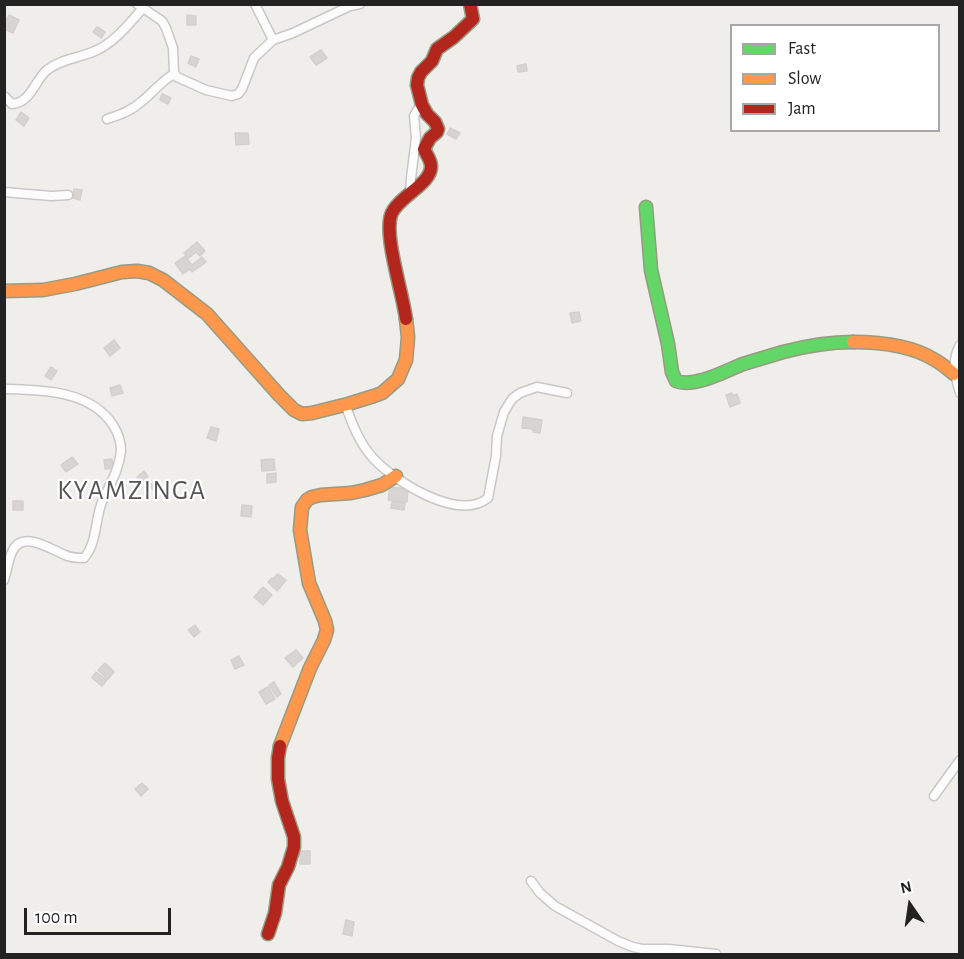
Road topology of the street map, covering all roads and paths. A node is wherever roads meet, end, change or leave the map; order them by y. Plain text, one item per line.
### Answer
1 (255, 4) edge
2 (360, 4) edge
3 (470, 4) edge
4 (140, 6) edge
5 (273, 40) junction
6 (174, 74) junction
7 (4, 96) edge
8 (422, 107) junction
9 (107, 119) dead end
10 (4, 192) edge
11 (410, 192) junction
12 (68, 195) dead end
13 (646, 207) dead end
14 (4, 291) edge
15 (960, 345) edge
16 (954, 374) junction
17 (4, 389) edge
18 (567, 393) dead end
19 (960, 393) edge
20 (345, 404) junction
21 (396, 476) junction
22 (5, 575) edge
23 (960, 760) edge
24 (934, 796) dead end
25 (531, 881) dead end
26 (268, 934) dead end
27 (716, 954) edge

1 - 5 street
2 - 5 street
3 - 8 street
4 - 6 street
4 - 7 street
5 - 6 street
6 - 9 street
8 - 11 street
8 - 11 street
10 - 12 street
11 - 20 street
13 - 16 street
14 - 20 street
15 - 16 street
16 - 19 street
17 - 22 street
18 - 21 street
20 - 21 street
21 - 26 street
23 - 24 street
25 - 27 street

